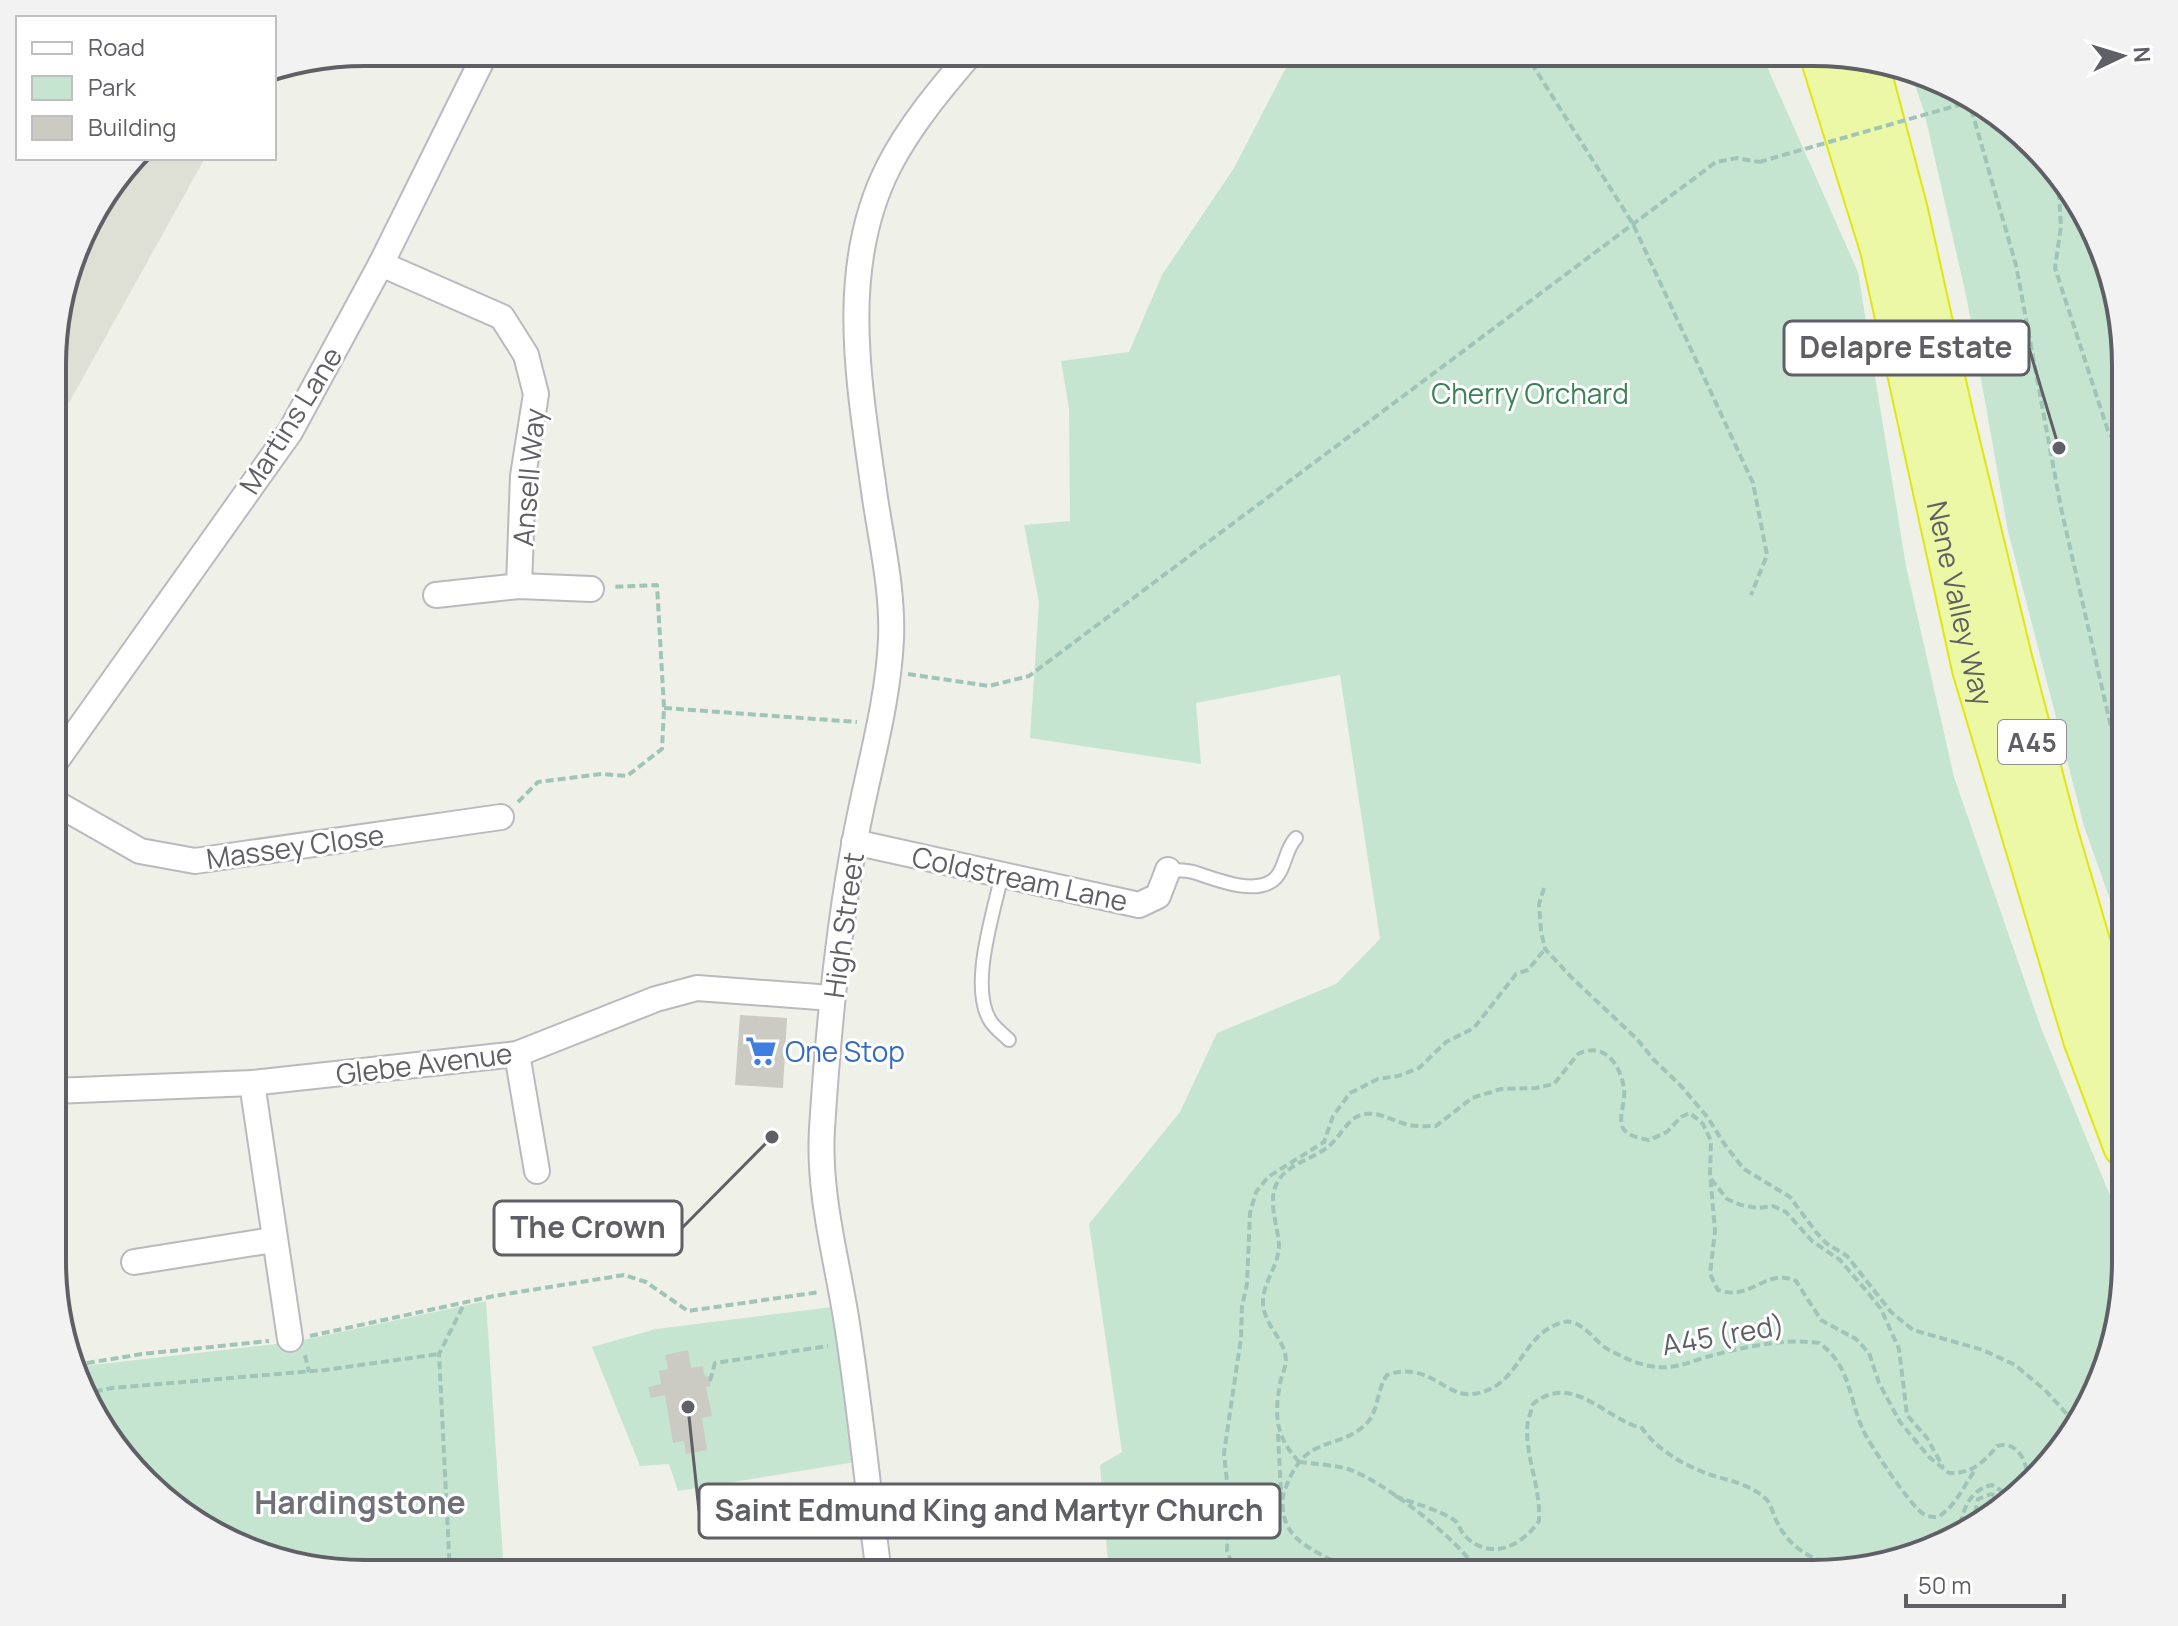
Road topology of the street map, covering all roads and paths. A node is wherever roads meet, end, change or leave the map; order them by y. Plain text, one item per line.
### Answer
1 (479, 66) edge
2 (961, 66) edge
3 (1533, 66) edge
4 (1800, 66) edge
5 (1825, 67) edge
6 (1869, 72) edge
7 (1887, 75) edge
8 (1958, 103) edge
9 (1972, 112) edge
10 (2059, 195) edge
11 (1633, 224) junction
12 (1882, 249) junction
13 (381, 264) junction
14 (1952, 418) junction
15 (2112, 437) edge
16 (519, 586) junction
17 (591, 589) joint
18 (436, 595) dead end
19 (1751, 595) dead end
20 (910, 674) dead end
21 (664, 708) junction
22 (879, 724) junction
23 (2112, 732) edge
24 (66, 747) edge
25 (66, 809) edge
26 (501, 817) joint
27 (1296, 838) dead end
28 (854, 842) junction
29 (1168, 870) joint
30 (1002, 874) junction
31 (1544, 888) dead end
32 (1545, 949) junction
33 (832, 998) junction
34 (2112, 1028) edge
35 (1009, 1040) dead end
36 (517, 1054) junction
37 (252, 1083) junction
38 (66, 1090) edge
39 (2112, 1110) edge
40 (537, 1171) dead end
41 (1710, 1173) junction
42 (273, 1240) junction
43 (134, 1262) dead end
44 (842, 1289) junction
45 (465, 1302) junction
46 (290, 1339) junction
47 (850, 1342) junction
48 (439, 1354) junction
49 (84, 1363) edge
50 (710, 1381) dead end
51 (96, 1391) edge
52 (2069, 1416) edge
53 (1278, 1431) junction
54 (1299, 1462) junction
55 (1978, 1466) junction
56 (2027, 1469) edge
57 (1946, 1471) junction
58 (2002, 1493) edge
59 (1281, 1496) junction
60 (1395, 1496) junction
61 (1998, 1496) edge
62 (993, 1506) dead end
63 (1975, 1512) edge
64 (872, 1521) junction
65 (1961, 1521) edge
66 (449, 1560) edge
67 (877, 1560) edge
68 (1231, 1560) edge
69 (1328, 1560) edge
70 (1469, 1560) edge
71 (1814, 1560) edge

1 - 13 street, Martins Lane
2 - 22 street, High Street
3 - 11 path
4 - 12 highway
5 - 12 highway, Nene Valley Way / A45
6 - 14 highway, Nene Valley Way / A45
7 - 14 highway
8 - 11 path, bridge
9 - 23 path
10 - 15 path
11 - 19 path
11 - 20 path
12 - 39 highway, Nene Valley Way / A45
13 - 16 street, Ansell Way
13 - 24 street, Martins Lane
14 - 34 highway, Nene Valley Way / A45
16 - 17 street, Ansell Way
16 - 18 street, Ansell Way
17 - 21 path
21 - 22 path
21 - 26 path
22 - 28 street, High Street
25 - 26 street, Massey Close
27 - 29 lane
28 - 30 street, Coldstream Lane
28 - 33 street, High Street
29 - 30 street, Coldstream Lane
30 - 35 lane
31 - 32 path
32 - 52 path
32 - 68 path
33 - 36 street, Glebe Avenue
33 - 44 street, High Street
36 - 37 street, Glebe Avenue
36 - 40 street
37 - 38 street, Glebe Avenue
37 - 42 street
41 - 53 path
41 - 57 path
41 - 57 path
42 - 43 street
42 - 46 street
44 - 45 path
44 - 47 street, High Street
45 - 46 path
45 - 48 path
46 - 49 path
47 - 50 path
47 - 64 street, High Street
48 - 51 path
48 - 66 path
53 - 54 path
53 - 59 path
54 - 55 path, A45 (red)
54 - 59 path
54 - 60 path
55 - 56 path
55 - 57 path
58 - 65 path
59 - 69 path
60 - 70 path
60 - 71 path
61 - 63 path
62 - 64 lane
64 - 67 street, High Street

